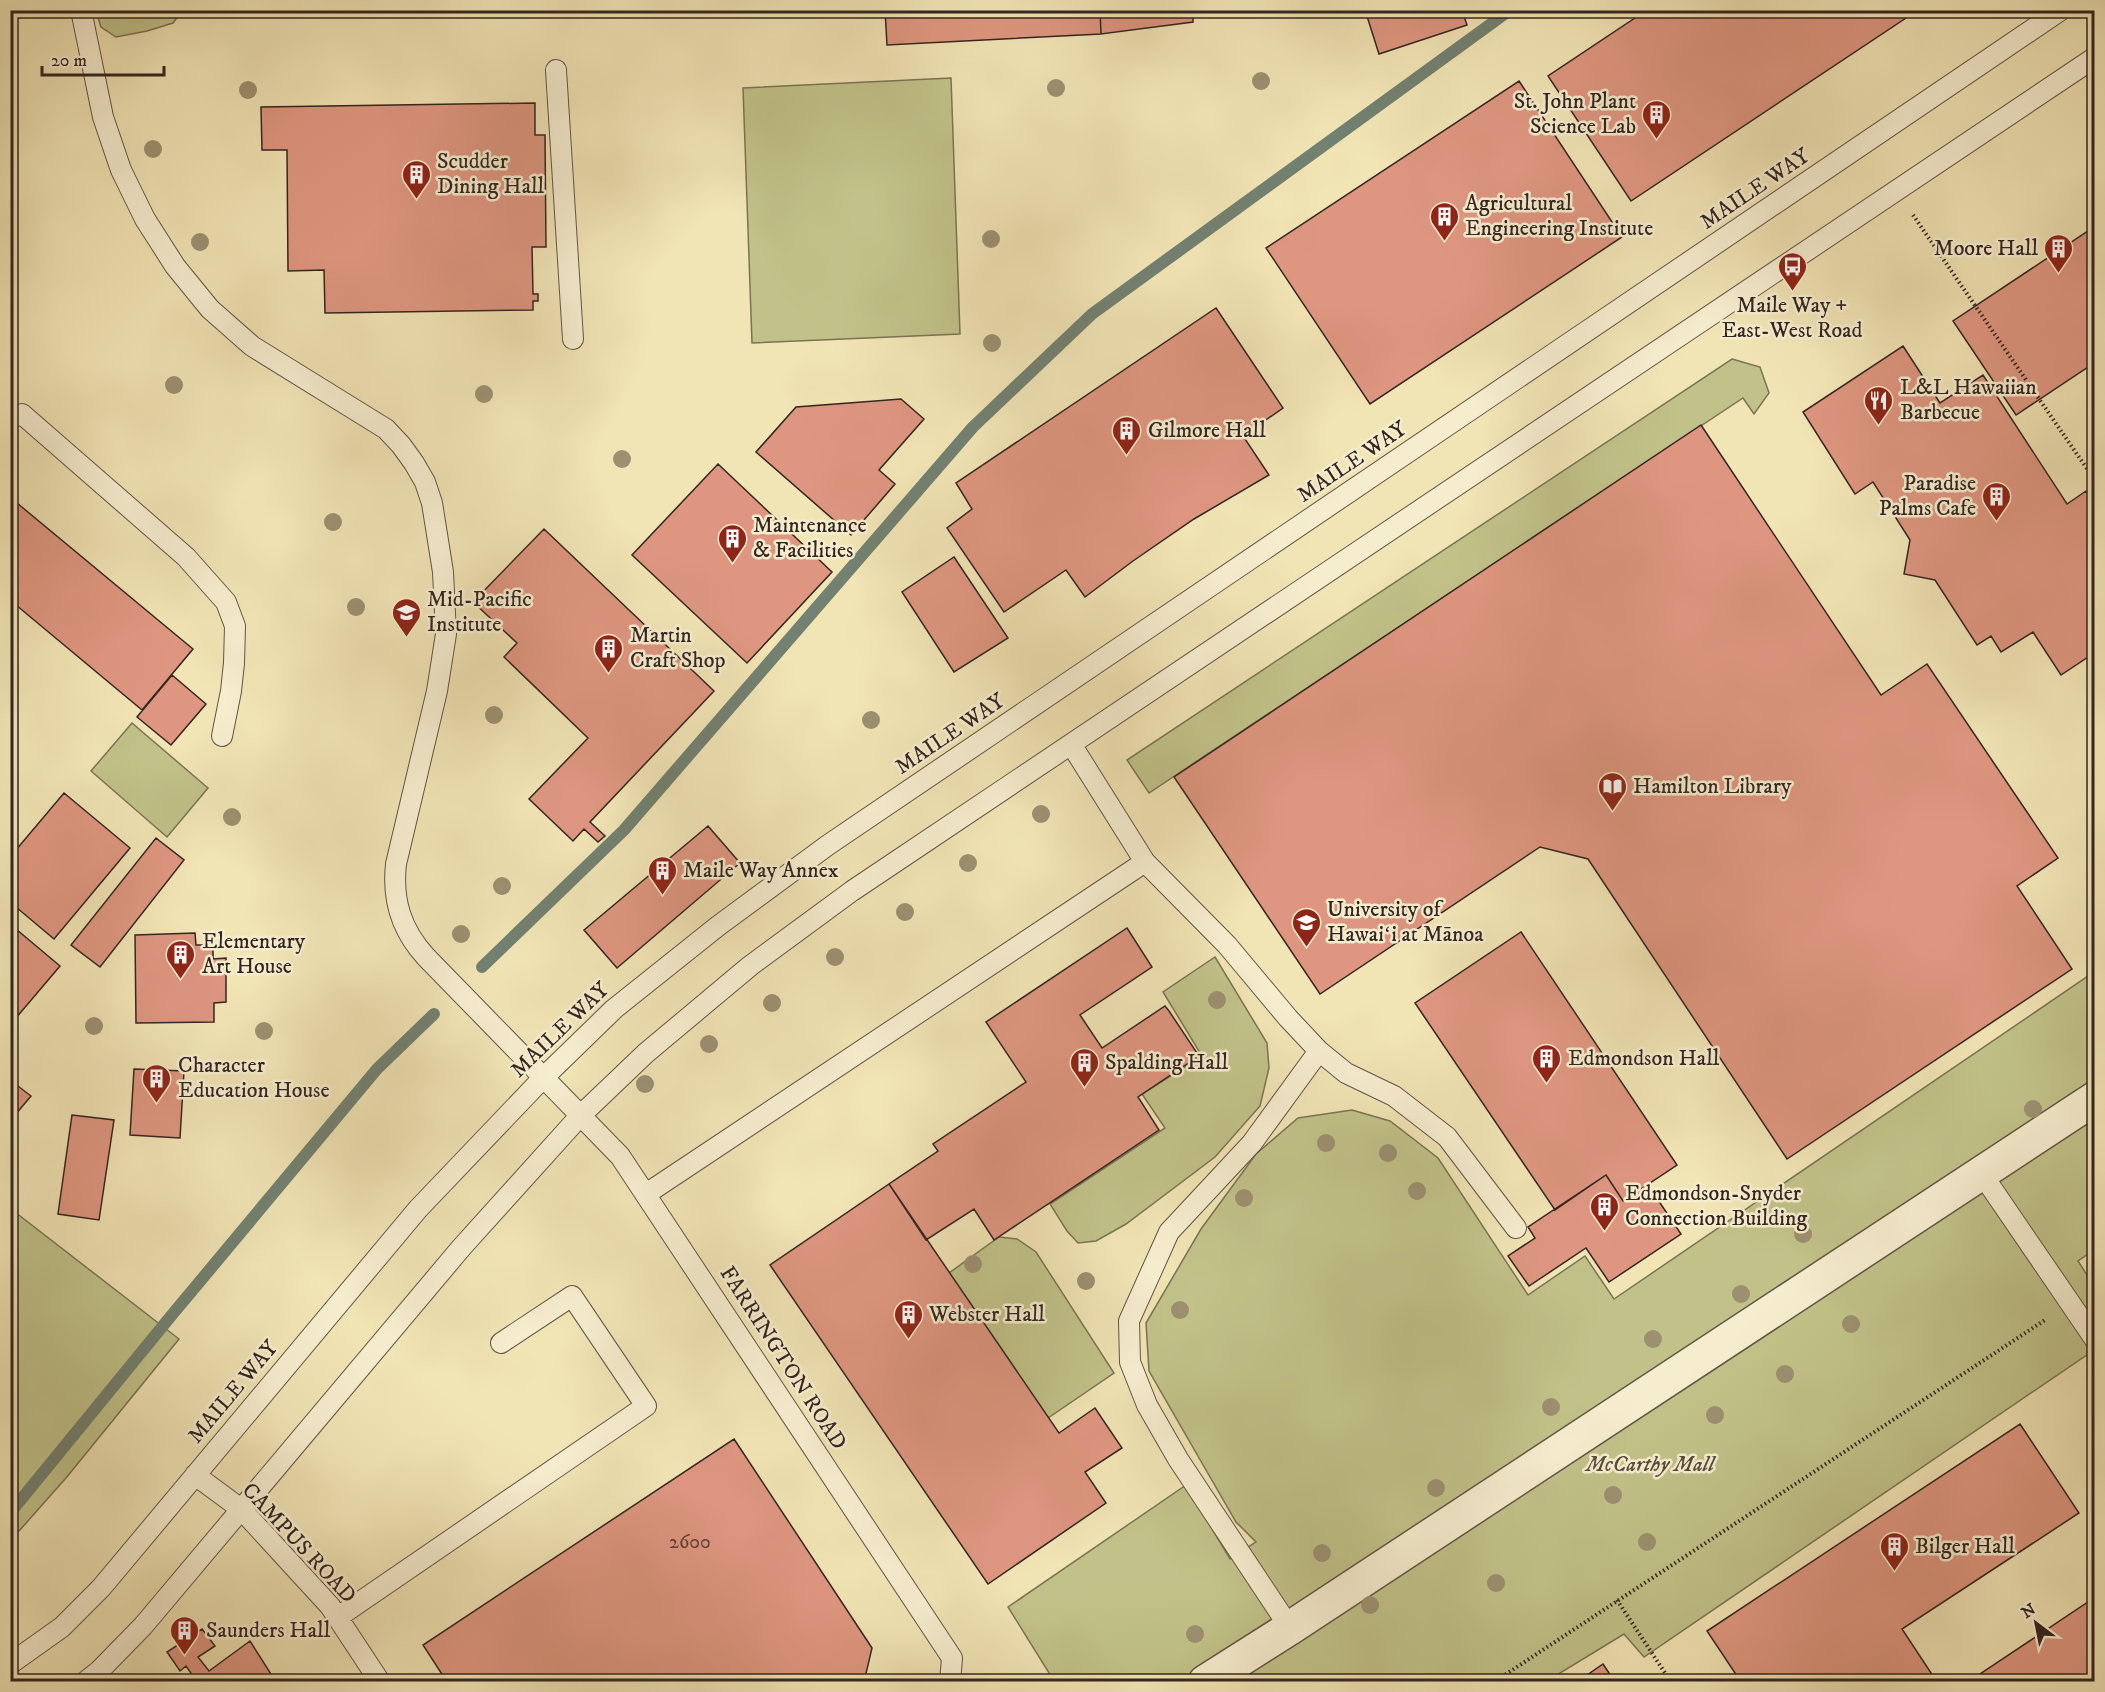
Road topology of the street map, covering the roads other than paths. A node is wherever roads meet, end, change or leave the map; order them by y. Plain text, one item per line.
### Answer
1 (81, 10) edge
2 (2061, 10) edge
3 (2094, 58) edge
4 (556, 70) dead end
5 (573, 339) dead end
6 (10, 418) edge
7 (222, 736) dead end
8 (1071, 744) junction
9 (1145, 862) junction
10 (1319, 1051) junction
11 (543, 1078) junction
12 (2094, 1099) edge
13 (580, 1116) junction
14 (1982, 1174) junction
15 (646, 1194) junction
16 (1516, 1228) dead end
17 (2094, 1338) edge
18 (501, 1343) dead end
19 (195, 1475) junction
20 (241, 1509) junction
21 (338, 1617) junction
22 (1290, 1628) junction
23 (10, 1664) edge
24 (85, 1682) edge
25 (380, 1682) edge
26 (950, 1682) edge
27 (1205, 1682) edge

1 - 11 lane, FARRINGTON ROAD
2 - 11 lane, MAILE WAY
3 - 8 lane
4 - 5 lane
6 - 7 lane
8 - 9 lane
8 - 13 lane
9 - 10 lane
9 - 15 lane
10 - 16 lane
10 - 22 lane
11 - 13 lane, FARRINGTON ROAD
11 - 19 lane, MAILE WAY
12 - 14 street
13 - 15 lane, FARRINGTON ROAD
13 - 20 lane
14 - 17 lane
14 - 22 street
15 - 26 lane, FARRINGTON ROAD
18 - 21 lane
19 - 20 lane, CAMPUS ROAD
19 - 23 lane, MAILE WAY
20 - 21 lane, CAMPUS ROAD
20 - 24 lane
21 - 25 lane, CAMPUS ROAD
22 - 27 street

